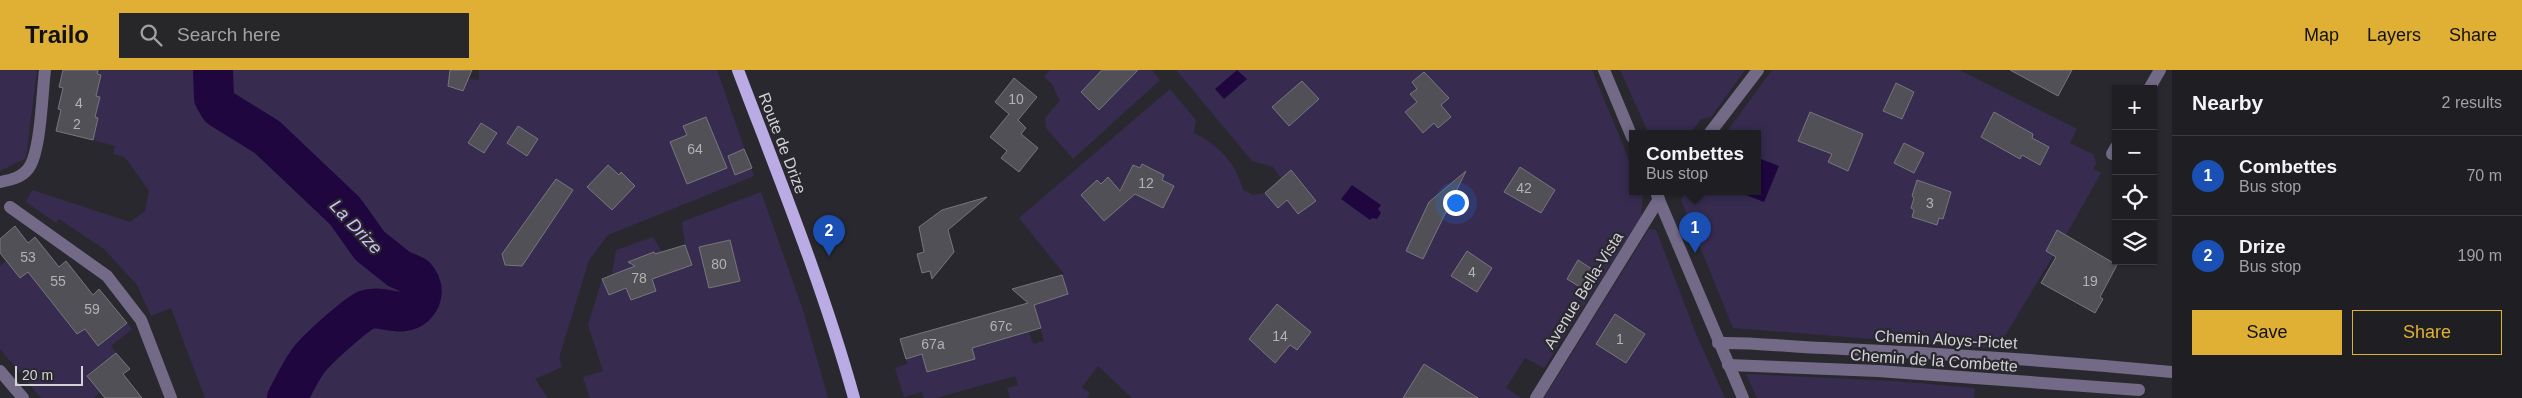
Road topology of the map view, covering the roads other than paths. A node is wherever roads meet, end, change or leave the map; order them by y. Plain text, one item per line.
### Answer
1 (45, 70) edge
2 (738, 70) edge
3 (1604, 70) edge
4 (1758, 70) edge
5 (2160, 70) edge
6 (2151, 85) edge
7 (1629, 130) edge
8 (1712, 130) edge
9 (0, 182) edge
10 (1657, 196) edge
11 (10, 207) dead end
12 (1718, 343) junction
13 (1728, 366) junction
14 (0, 371) edge
15 (2172, 372) edge
16 (2138, 390) dead end
17 (23, 398) edge
18 (171, 398) edge
19 (854, 398) edge
20 (1536, 398) edge
21 (1743, 398) edge

1 - 9 street
2 - 19 main road, Route de Drize
3 - 7 street
4 - 8 street
5 - 6 street
10 - 12 street
10 - 20 street, Avenue Bella-Vista
11 - 18 street
12 - 13 street
12 - 15 street, Chemin Aloys-Pictet
13 - 16 street, Chemin de la Combette
13 - 21 street
14 - 17 street

